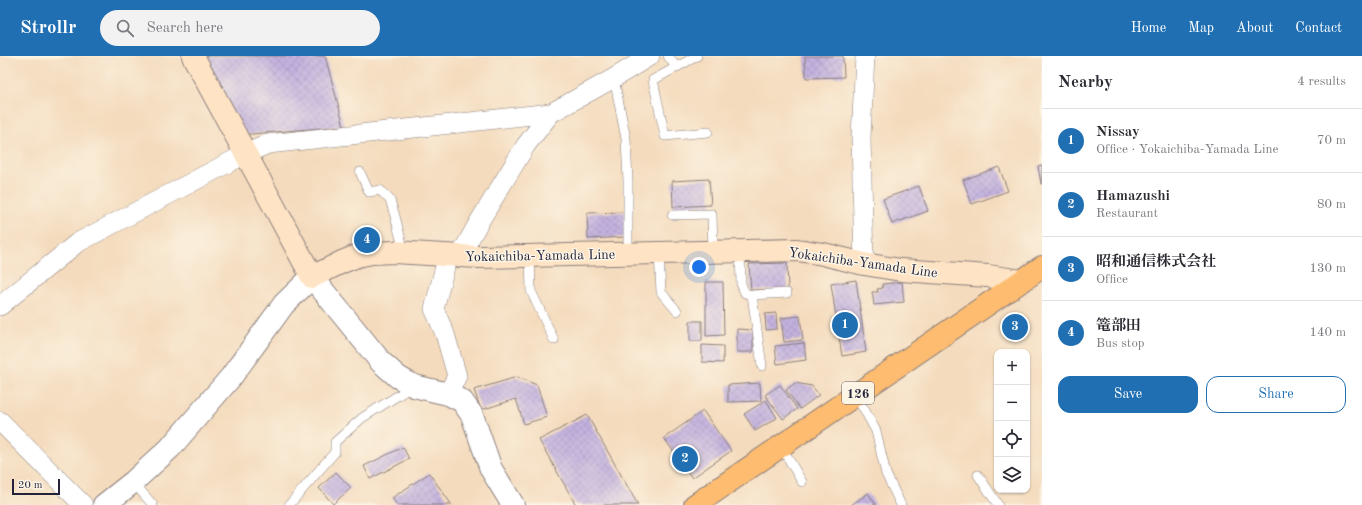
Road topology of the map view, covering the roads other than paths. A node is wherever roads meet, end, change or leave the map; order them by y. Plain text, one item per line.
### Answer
1 (193, 56) edge
2 (650, 56) edge
3 (668, 56) edge
4 (697, 56) edge
5 (865, 56) edge
6 (676, 67) junction
7 (614, 78) junction
8 (551, 113) junction
9 (708, 132) dead end
10 (245, 154) junction
11 (360, 172) dead end
12 (672, 215) dead end
13 (404, 252) junction
14 (713, 252) junction
15 (740, 252) junction
16 (659, 253) junction
17 (628, 254) junction
18 (454, 256) junction
19 (530, 256) junction
20 (864, 264) junction
21 (1042, 267) edge
22 (312, 277) junction
23 (1022, 281) junction
24 (787, 293) dead end
25 (752, 295) junction
26 (0, 306) edge
27 (677, 311) dead end
28 (554, 340) dead end
29 (762, 366) dead end
30 (414, 386) junction
31 (448, 394) junction
32 (854, 396) junction
33 (0, 421) edge
34 (781, 446) junction
35 (978, 475) dead end
36 (133, 482) junction
37 (802, 482) dead end
38 (83, 505) edge
39 (104, 505) edge
40 (153, 505) edge
41 (289, 505) edge
42 (513, 505) edge
43 (695, 505) edge
44 (900, 505) edge
45 (998, 505) edge

1 - 10 main road
2 - 7 street
3 - 6 lane
4 - 6 lane
5 - 20 street
6 - 9 lane
7 - 8 street
7 - 17 lane
8 - 10 street
8 - 18 street
10 - 22 main road
10 - 26 street
11 - 13 lane
12 - 14 lane
13 - 18 main road, Yokaichiba-Yamada Line
13 - 22 main road, Yokaichiba-Yamada Line
14 - 15 main road, Yokaichiba-Yamada Line
14 - 16 main road, Yokaichiba-Yamada Line
15 - 20 main road, Yokaichiba-Yamada Line
15 - 25 lane
16 - 17 main road, Yokaichiba-Yamada Line
16 - 27 lane
17 - 19 main road, Yokaichiba-Yamada Line
18 - 19 main road, Yokaichiba-Yamada Line
18 - 31 street
19 - 28 lane
20 - 23 main road, Yokaichiba-Yamada Line
21 - 23 highway, 126
22 - 30 street
22 - 36 street
23 - 32 highway, 126
24 - 25 lane
25 - 29 lane
30 - 31 street
30 - 41 lane
31 - 42 street
32 - 34 highway, 126
32 - 44 lane
33 - 38 street
34 - 37 lane
34 - 43 highway, 126
35 - 45 lane
36 - 39 street
36 - 40 lane

